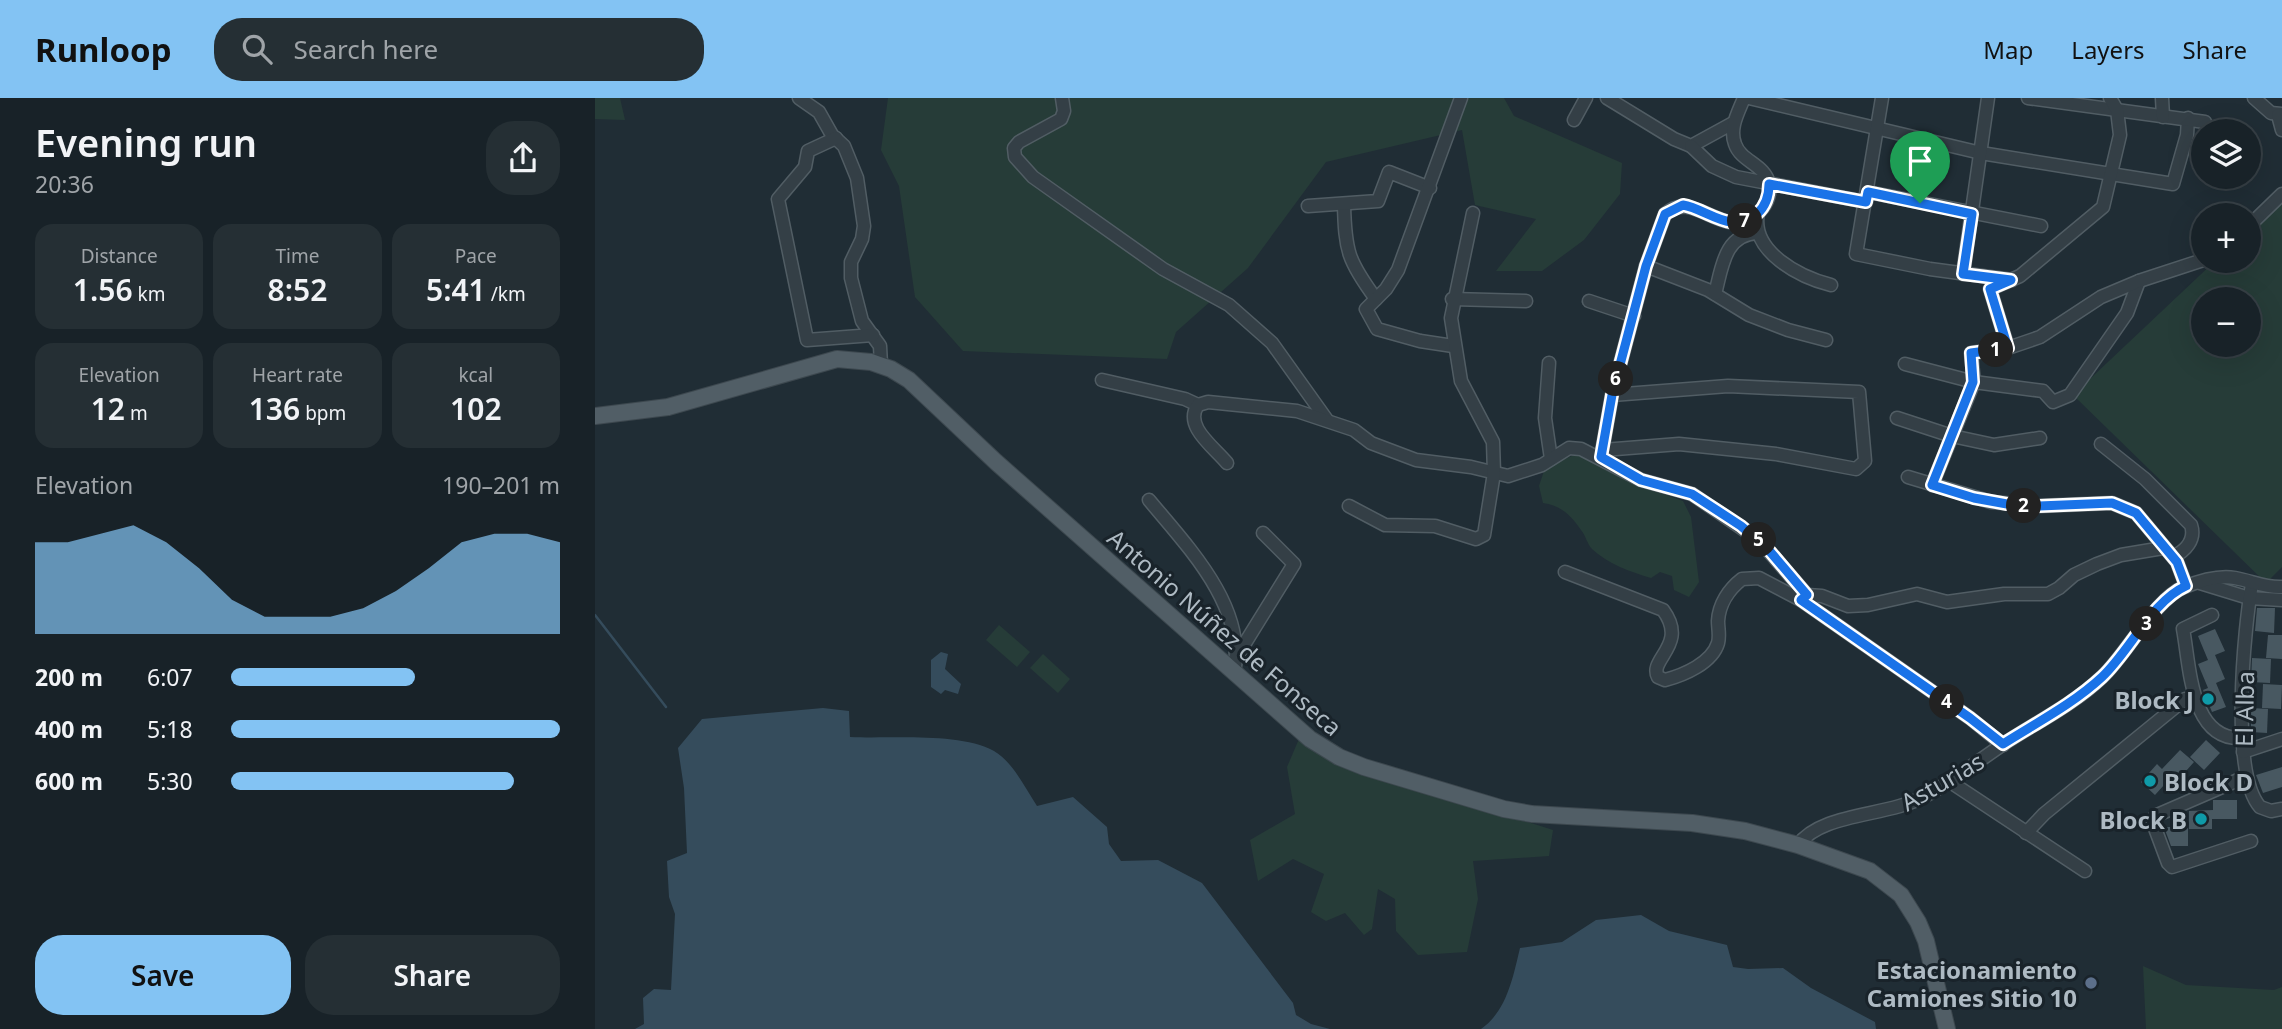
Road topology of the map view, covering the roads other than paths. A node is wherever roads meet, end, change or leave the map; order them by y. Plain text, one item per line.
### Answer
1 (799, 98) edge
2 (1062, 98) edge
3 (1461, 98) edge
4 (1586, 98) edge
5 (1607, 98) edge
6 (1746, 98) edge
7 (1882, 98) edge
8 (1988, 98) edge
9 (2028, 98) edge
10 (2110, 98) edge
11 (2162, 98) edge
12 (2254, 98) edge
13 (2117, 110) junction
14 (2280, 115) edge
15 (2163, 117) junction
16 (2188, 118) junction
17 (2192, 119) edge
18 (1574, 120) dead end
19 (1734, 123) junction
20 (1877, 130) junction
21 (2282, 130) edge
22 (835, 138) junction
23 (1691, 146) junction
24 (1981, 153) junction
25 (2111, 174) junction
26 (1769, 184) junction
27 (1430, 188) junction
28 (2282, 194) edge
29 (1867, 197) junction
30 (1344, 204) junction
31 (1308, 206) dead end
32 (1473, 213) dead end
33 (1758, 213) junction
34 (1972, 214) junction
35 (2261, 214) edge
36 (2041, 226) dead end
37 (1758, 233) junction
38 (2191, 264) edge
39 (1646, 266) junction
40 (1963, 274) junction
41 (2011, 280) junction
42 (2139, 281) junction
43 (1831, 285) dead end
44 (1716, 294) junction
45 (1376, 299) junction
46 (1452, 299) junction
47 (1526, 300) dead end
48 (1589, 301) dead end
49 (1634, 316) junction
50 (873, 335) junction
51 (1826, 340) dead end
52 (1453, 346) junction
53 (2008, 348) junction
54 (1549, 363) dead end
55 (1905, 364) dead end
56 (881, 365) junction
57 (1102, 380) dead end
58 (1973, 382) junction
59 (1612, 395) junction
60 (1199, 405) junction
61 (595, 415) edge
62 (1897, 418) dead end
63 (1328, 420) junction
64 (1952, 436) junction
65 (2040, 439) dead end
66 (2101, 444) dead end
67 (1602, 454) junction
68 (1551, 459) junction
69 (1227, 463) dead end
70 (1494, 473) junction
71 (1908, 477) dead end
72 (1932, 485) junction
73 (1149, 500) dead end
74 (1349, 506) dead end
75 (1263, 533) dead end
76 (2168, 553) junction
77 (1565, 572) dead end
78 (2252, 584) junction
79 (2193, 585) junction
80 (2282, 587) edge
81 (1804, 598) junction
82 (2249, 598) junction
83 (2282, 600) edge
84 (2213, 615) dead end
85 (1237, 656) junction
86 (1234, 673) junction
87 (2185, 699) dead end
88 (2242, 738) junction
89 (2282, 739) edge
90 (2003, 744) junction
91 (2282, 746) edge
92 (2243, 756) junction
93 (2245, 777) junction
94 (1949, 781) junction
95 (2282, 809) edge
96 (2026, 833) junction
97 (2251, 842) dead end
98 (1798, 845) junction
99 (2085, 870) dead end
100 (1947, 1029) edge

1 - 22 street
2 - 63 street
3 - 27 street
4 - 18 street
5 - 23 street
6 - 19 street
6 - 20 street
7 - 20 street
8 - 24 street
9 - 13 street
10 - 13 street
11 - 15 street
12 - 14 street
13 - 15 street
13 - 25 street
14 - 21 street
15 - 16 street
16 - 17 street
16 - 25 street
19 - 23 street
19 - 26 street
20 - 24 street
20 - 29 street
22 - 50 street
22 - 50 street
23 - 26 street
24 - 25 street
24 - 34 street
25 - 41 street
26 - 29 street
26 - 33 street
27 - 30 street
27 - 45 street
28 - 35 street
29 - 34 street
29 - 40 street
30 - 31 street
30 - 45 street
32 - 46 street
33 - 37 street
33 - 39 street
34 - 36 street
34 - 40 street
37 - 43 street
37 - 44 street
38 - 42 street
39 - 44 street
39 - 49 street
40 - 41 street
41 - 53 street
42 - 53 street
42 - 58 street
44 - 51 street
45 - 52 street
46 - 47 street
46 - 52 street
48 - 49 street
49 - 59 street
50 - 56 street
52 - 70 street
53 - 58 street
54 - 68 street
55 - 58 street
56 - 61 main road, Antonio Núñez de Fonseca
56 - 86 main road, Antonio Núñez de Fonseca
57 - 60 street
58 - 64 street
59 - 67 street
59 - 67 street
60 - 63 street
60 - 69 street
62 - 64 street
63 - 70 street
64 - 65 street
64 - 72 street
66 - 76 street
67 - 68 street
67 - 81 street
68 - 70 street
70 - 74 street
71 - 72 street
72 - 76 street
73 - 85 street
75 - 85 street
76 - 79 street
76 - 81 street
77 - 81 street
78 - 79 street
78 - 80 street
78 - 82 street, El Alba
79 - 82 street
79 - 90 street, Asturias
81 - 90 street
82 - 83 street
82 - 88 street, El Alba
84 - 88 street
85 - 86 street
86 - 98 main road, Antonio Núñez de Fonseca
87 - 96 street
88 - 92 street, El Alba
89 - 92 street
90 - 94 street, Asturias
91 - 92 street
92 - 93 street, El Alba
93 - 95 street, El Alba
93 - 97 street
94 - 96 street
94 - 98 street, Asturias
96 - 99 street
98 - 100 main road, Antonio Núñez de Fonseca

